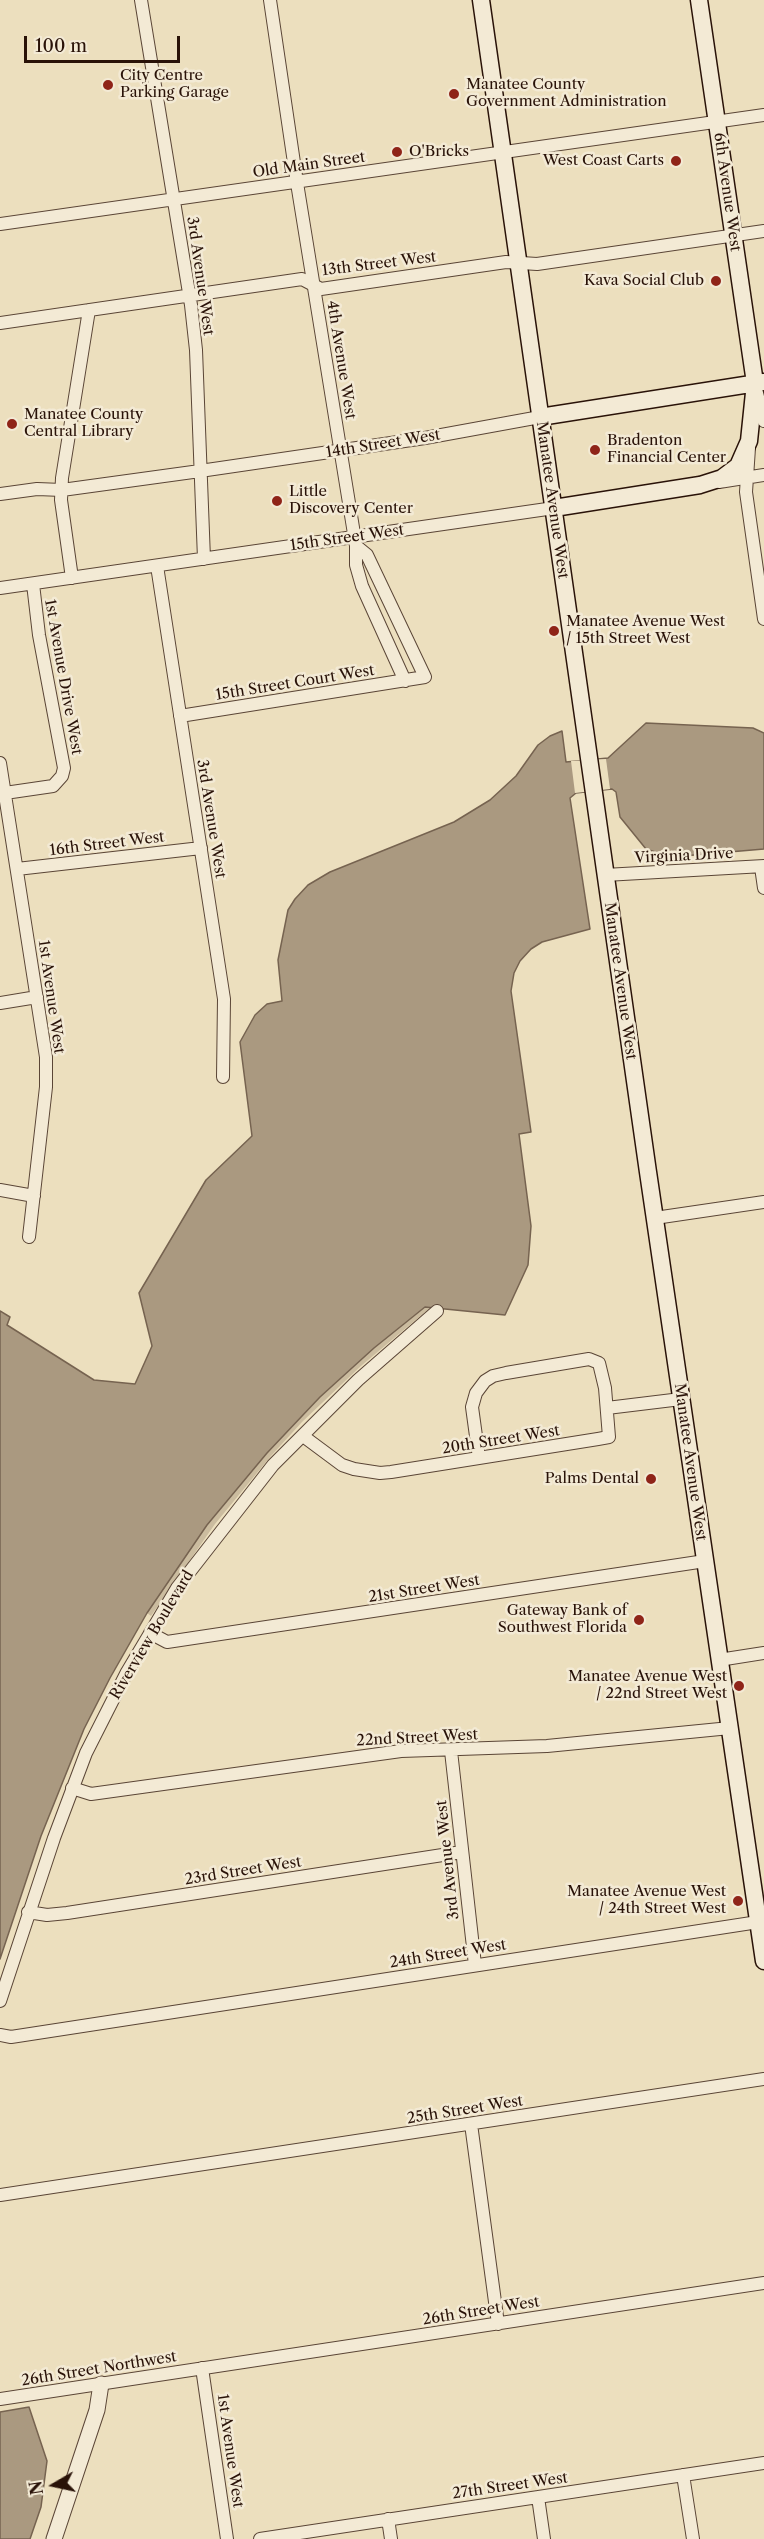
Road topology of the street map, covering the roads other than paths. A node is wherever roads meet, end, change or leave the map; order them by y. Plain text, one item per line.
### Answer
1 (141, 0) edge
2 (270, 0) edge
3 (481, 0) edge
4 (699, 0) edge
5 (764, 115) edge
6 (717, 122) junction
7 (502, 153) junction
8 (297, 183) junction
9 (173, 199) junction
10 (0, 224) edge
11 (764, 231) edge
12 (734, 236) junction
13 (517, 263) junction
14 (315, 286) junction
15 (189, 295) junction
16 (89, 310) junction
17 (0, 323) edge
18 (759, 382) edge
19 (540, 417) junction
20 (764, 421) edge
21 (749, 441) junction
22 (340, 450) junction
23 (200, 471) junction
24 (764, 475) edge
25 (748, 477) junction
26 (700, 484) junction
27 (62, 490) junction
28 (0, 494) edge
29 (554, 508) junction
30 (355, 542) junction
31 (204, 559) junction
32 (158, 566) junction
33 (72, 578) junction
34 (33, 584) junction
35 (0, 588) edge
36 (764, 619) edge
37 (415, 679) junction
38 (180, 716) junction
39 (0, 763) edge
40 (5, 794) junction
41 (201, 848) junction
42 (763, 866) edge
43 (16, 869) junction
44 (605, 875) junction
45 (764, 888) edge
46 (37, 997) junction
47 (0, 1003) edge
48 (223, 1077) dead end
49 (0, 1190) edge
50 (34, 1196) junction
51 (764, 1202) edge
52 (655, 1218) junction
53 (29, 1237) dead end
54 (437, 1311) dead end
55 (681, 1399) junction
56 (607, 1408) junction
57 (303, 1436) junction
58 (478, 1458) junction
59 (705, 1562) junction
60 (150, 1633) junction
61 (764, 1653) edge
62 (719, 1660) junction
63 (730, 1728) junction
64 (452, 1750) junction
65 (72, 1788) junction
66 (462, 1852) junction
67 (28, 1912) junction
68 (758, 1922) junction
69 (764, 1961) edge
70 (475, 1965) junction
71 (0, 2001) edge
72 (0, 2035) edge
73 (764, 2079) edge
74 (471, 2124) junction
75 (0, 2195) edge
76 (764, 2283) edge
77 (498, 2324) junction
78 (202, 2368) junction
79 (101, 2384) junction
80 (0, 2399) edge
81 (764, 2463) edge
82 (683, 2475) junction
83 (538, 2497) junction
84 (388, 2519) junction
85 (54, 2539) edge
86 (227, 2539) edge
87 (260, 2539) edge
88 (391, 2539) edge
89 (544, 2539) edge
90 (693, 2539) edge

1 - 9 street, 3rd Avenue West
2 - 8 street, 4th Avenue West
3 - 7 main road, Manatee Avenue West
4 - 6 main road, 6th Avenue West
5 - 6 street, Old Main Street
6 - 7 street, Old Main Street
6 - 12 main road, 6th Avenue West
7 - 8 street, Old Main Street
7 - 13 main road, Manatee Avenue West
8 - 9 street, Old Main Street
8 - 14 street, 4th Avenue West
9 - 10 street, Old Main Street
9 - 15 street, 3rd Avenue West
11 - 12 street, 13th Street West
12 - 13 street, 13th Street West
12 - 18 main road, 6th Avenue West
13 - 14 street, 13th Street West
13 - 19 main road, Manatee Avenue West
14 - 15 street, 13th Street West
14 - 22 street, 4th Avenue West
15 - 16 street, 13th Street West
15 - 23 street, 3rd Avenue West
16 - 17 street, 13th Street West
16 - 27 street
18 - 19 main road, 14th Street West
18 - 20 street, 6th Avenue West
18 - 21 main road, 6th Avenue West
19 - 22 street, 14th Street West
19 - 29 main road, Manatee Avenue West
21 - 25 street, 6th Avenue West
21 - 26 main road, 6th Avenue West
22 - 23 street, 14th Street West
22 - 30 street, 4th Avenue West
23 - 27 street, 14th Street West
23 - 31 street, 3rd Avenue West
24 - 25 street, 15th Street West
25 - 26 street, 15th Street West
25 - 36 street, 6th Avenue West
26 - 29 main road, 15th Street West
27 - 28 street, 14th Street West
27 - 33 street
29 - 30 street, 15th Street West
29 - 44 main road, Manatee Avenue West
30 - 31 street, 15th Street West
30 - 37 street, 4th Avenue West
30 - 37 street, 4th Avenue West
31 - 32 street, 15th Street West
32 - 33 street, 15th Street West
32 - 38 street, 3rd Avenue West
33 - 34 street, 15th Street West
34 - 35 street, 15th Street West
34 - 40 street, 1st Avenue Drive West
37 - 38 street, 15th Street Court West
38 - 41 street, 3rd Avenue West
39 - 40 street, 1st Avenue West
40 - 43 street, 1st Avenue West
41 - 43 street, 16th Street West
41 - 48 street, 3rd Avenue West
42 - 44 street, Virginia Drive
42 - 45 street
43 - 46 street, 1st Avenue West
44 - 52 main road, Manatee Avenue West
46 - 47 street
46 - 50 street, 1st Avenue West
49 - 50 street
50 - 53 street, 1st Avenue West
51 - 52 street
52 - 55 main road, Manatee Avenue West
54 - 57 street, Riverview Boulevard
55 - 56 street
55 - 59 main road, Manatee Avenue West
56 - 58 street, 20th Street West
56 - 58 street
57 - 58 street, 20th Street West
57 - 60 street, Riverview Boulevard
59 - 60 street, 21st Street West
59 - 62 main road, Manatee Avenue West
60 - 65 street, Riverview Boulevard
61 - 62 street
62 - 63 main road, Manatee Avenue West
63 - 64 street, 22nd Street West
63 - 68 main road, Manatee Avenue West
64 - 65 street, 22nd Street West
64 - 66 street, 3rd Avenue West
65 - 67 street, Riverview Boulevard
66 - 67 street, 23rd Street West
66 - 70 street, 3rd Avenue West
67 - 71 street, Riverview Boulevard
68 - 69 main road, Manatee Avenue West
68 - 70 street, 24th Street West
70 - 72 street, 24th Street West
73 - 74 street, 25th Street West
74 - 75 street, 25th Street West
74 - 77 street
76 - 77 street, 26th Street West
77 - 78 street, 26th Street West
78 - 79 street, 26th Street Northwest
78 - 86 street, 1st Avenue West
79 - 80 street, 26th Street Northwest
79 - 85 street
81 - 82 street, 27th Street West
82 - 83 street, 27th Street West
82 - 90 street
83 - 84 street, 27th Street West
83 - 89 street
84 - 87 street, 27th Street West
84 - 88 street

